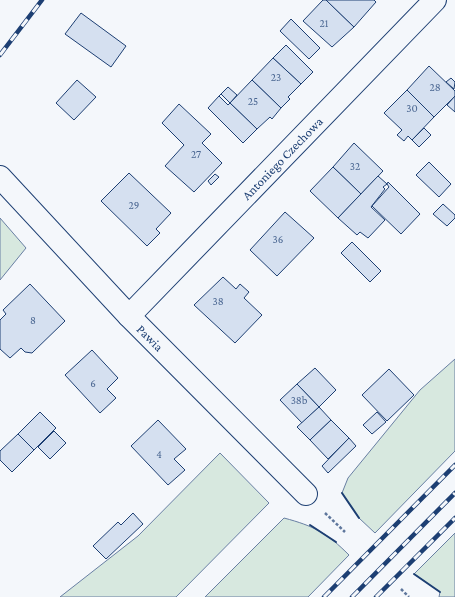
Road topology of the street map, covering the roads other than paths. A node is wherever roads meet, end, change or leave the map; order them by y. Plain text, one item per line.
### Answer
1 (435, 0) edge
2 (0, 177) edge
3 (129, 316) junction
4 (306, 494) dead end

1 - 3 street, Antoniego Czechowa
2 - 3 street, Pawia
3 - 4 street, Pawia

